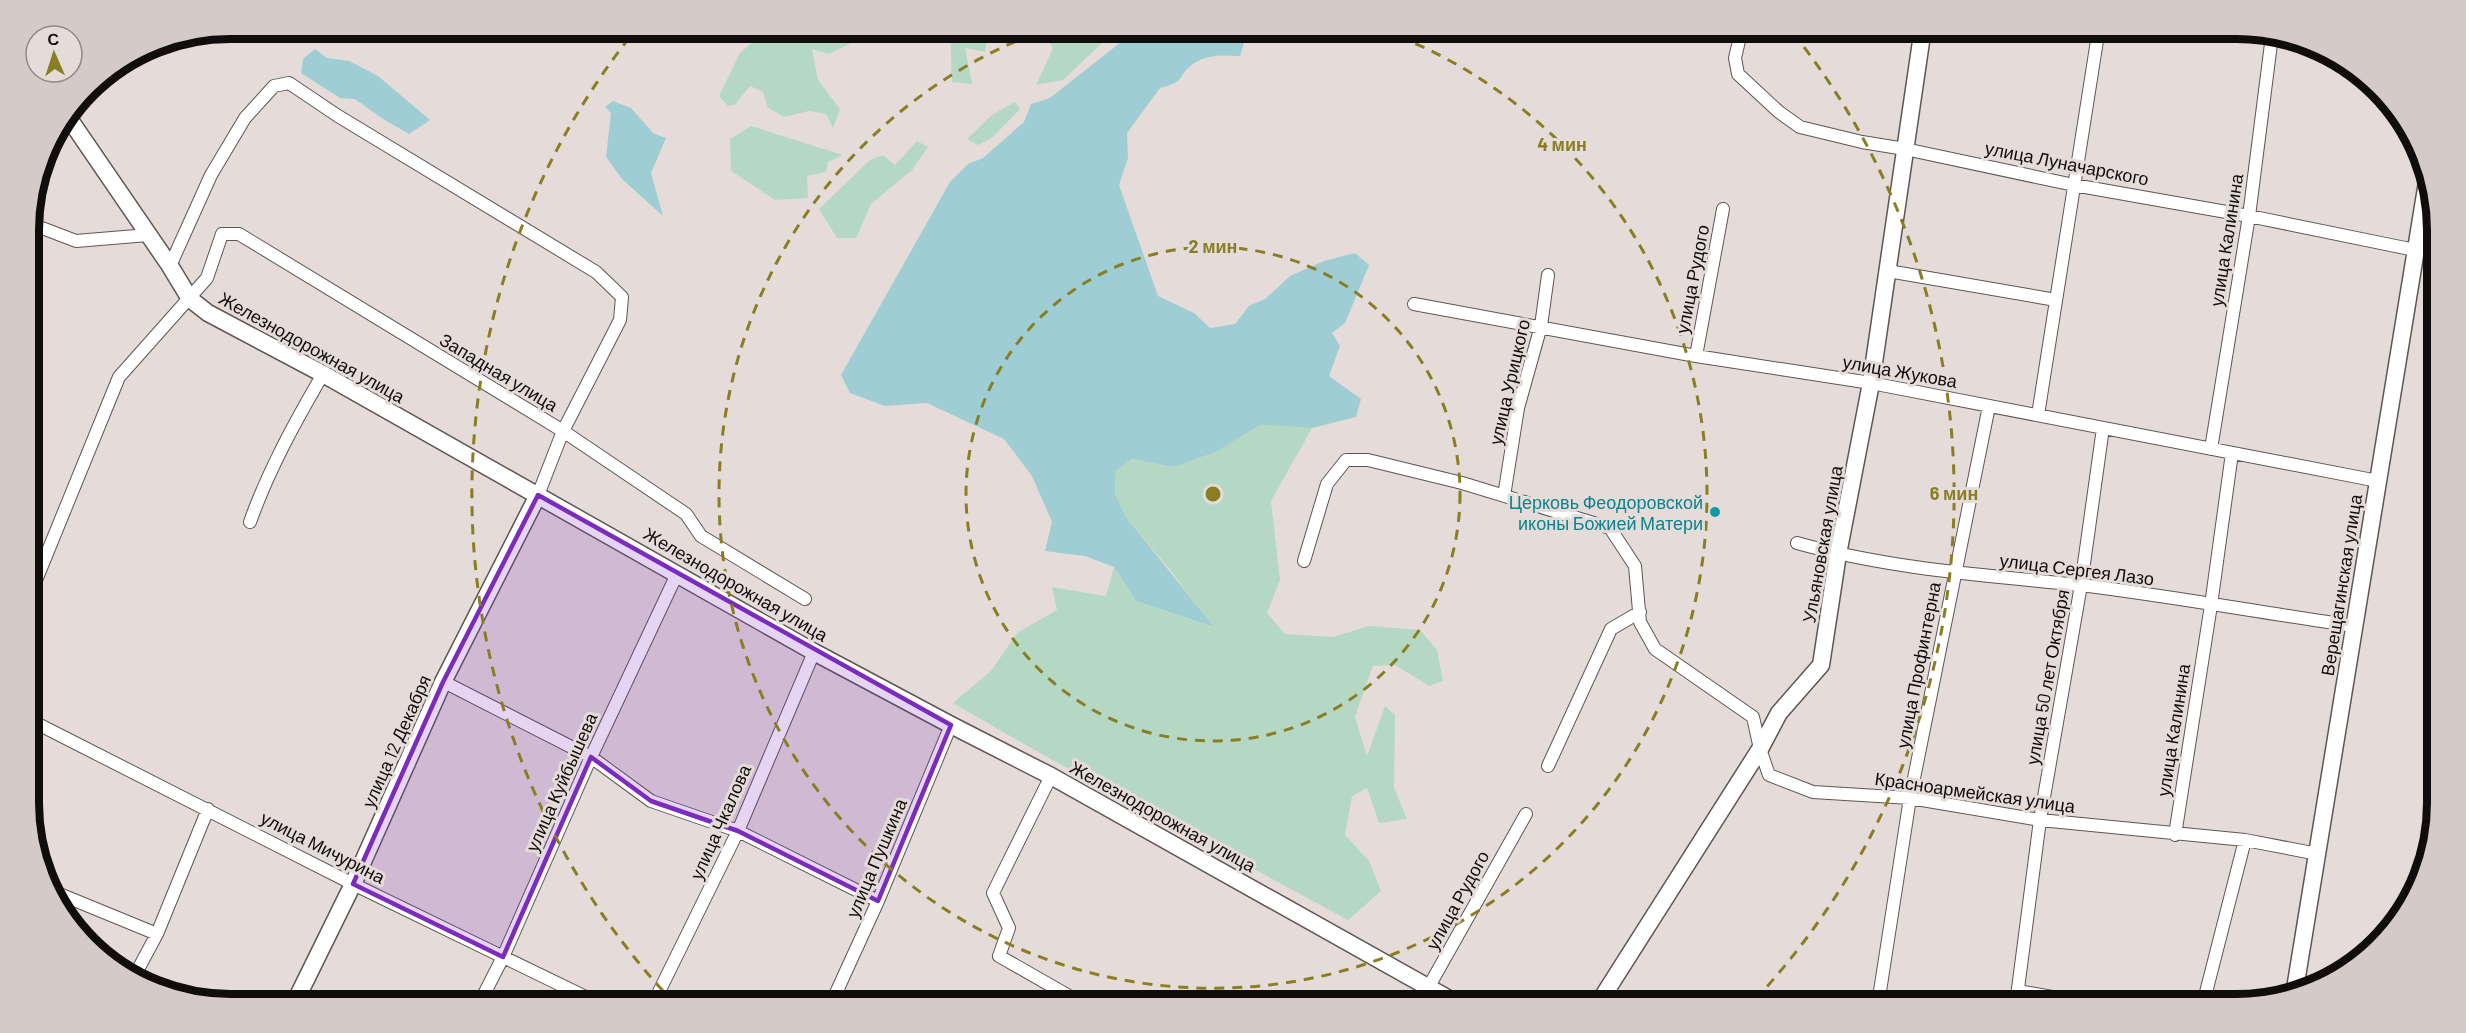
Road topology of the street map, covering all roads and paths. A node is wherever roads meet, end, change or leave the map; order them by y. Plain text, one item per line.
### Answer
1 (1739, 39) edge
2 (1921, 39) edge
3 (2097, 39) edge
4 (2271, 43) edge
5 (72, 123) edge
6 (1905, 149) junction
7 (2074, 185) junction
8 (2424, 200) edge
9 (1723, 209) dead end
10 (2249, 216) junction
11 (39, 227) edge
12 (148, 235) junction
13 (2415, 250) junction
14 (170, 266) junction
15 (1888, 271) junction
16 (1548, 275) dead end
17 (190, 299) junction
18 (2056, 300) junction
19 (1414, 304) dead end
20 (1541, 326) junction
21 (1696, 356) junction
22 (323, 374) junction
23 (1871, 383) junction
24 (1989, 406) junction
25 (2038, 416) junction
26 (2103, 428) junction
27 (563, 431) junction
28 (2211, 449) junction
29 (2232, 453) junction
30 (2378, 481) junction
31 (538, 495) junction
32 (1504, 496) junction
33 (250, 522) dead end
34 (1797, 543) dead end
35 (1838, 554) junction
36 (1304, 561) dead end
37 (39, 573) edge
38 (677, 574) junction
39 (1955, 574) junction
40 (2081, 585) junction
41 (805, 599) dead end
42 (2211, 605) junction
43 (1640, 617) junction
44 (2354, 626) junction
45 (814, 652) junction
46 (444, 682) junction
47 (39, 724) edge
48 (951, 726) junction
49 (1760, 749) junction
50 (591, 757) junction
51 (1548, 766) dead end
52 (1052, 776) junction
53 (1910, 798) junction
54 (208, 808) junction
55 (1526, 814) dead end
56 (2040, 820) junction
57 (738, 831) junction
58 (2175, 835) junction
59 (2246, 840) junction
60 (2318, 854) junction
61 (353, 884) junction
62 (64, 896) edge
63 (878, 901) junction
64 (157, 934) junction
65 (503, 957) junction
66 (138, 970) edge
67 (2296, 984) edge
68 (1428, 988) junction
69 (299, 994) edge
70 (484, 994) edge
71 (579, 994) edge
72 (658, 994) edge
73 (836, 994) edge
74 (1066, 994) edge
75 (1425, 994) edge
76 (1439, 994) edge
77 (1604, 994) edge
78 (1880, 994) edge
79 (2018, 994) edge
80 (2205, 994) edge

1 - 6 street, улица Луначарского
2 - 6 street, Ульяновская улица
3 - 7 street
4 - 10 street, улица Калинина
5 - 12 street, Железнодорожная улица
6 - 7 street, улица Луначарского
6 - 15 street, Ульяновская улица
7 - 10 street, улица Луначарского
7 - 18 street
8 - 13 street, Верещагинская улица
9 - 21 street, улица Рудого
10 - 13 street, улица Луначарского
10 - 28 street, улица Калинина
11 - 12 street
12 - 14 street, Железнодорожная улица
13 - 30 street, Верещагинская улица
14 - 17 street, Железнодорожная улица
14 - 27 street
15 - 18 street
15 - 23 street, Ульяновская улица
16 - 20 street, улица Урицкого
17 - 22 street, Железнодорожная улица
17 - 27 street, Западная улица
17 - 37 street
18 - 25 street
19 - 20 street, улица Жукова
20 - 21 street, улица Жукова
20 - 32 street, улица Урицкого
21 - 23 street, улица Жукова
22 - 31 street, Железнодорожная улица
22 - 33 street
23 - 24 street, улица Жукова
23 - 35 street, Ульяновская улица
24 - 25 street, улица Жукова
24 - 39 street, улица Профинтерна
25 - 26 street, улица Жукова
26 - 28 street, улица Жукова
26 - 40 street, улица 50 лет Октября
27 - 31 street
27 - 41 street, Западная улица
28 - 29 street, улица Жукова
29 - 30 street, улица Жукова
29 - 42 street, улица Калинина
30 - 44 street, Верещагинская улица
31 - 38 street, Железнодорожная улица
31 - 46 street, улица 12 Декабря
32 - 36 street
32 - 43 street
34 - 35 street, улица Сергея Лазо
35 - 39 street, улица Сергея Лазо
35 - 49 street, Ульяновская улица
38 - 45 street, Железнодорожная улица
38 - 50 street, улица Куйбышева
39 - 40 street, улица Сергея Лазо
39 - 53 street, улица Профинтерна
40 - 42 street, улица Сергея Лазо
40 - 56 street, улица 50 лет Октября
42 - 44 street, улица Сергея Лазо
42 - 58 street, улица Калинина
43 - 49 street, Красноармейская улица
43 - 51 street
44 - 60 street, Верещагинская улица
45 - 48 street, Железнодорожная улица
45 - 57 street, улица Чкалова
46 - 50 street
46 - 61 street, улица 12 Декабря
47 - 54 street, улица Мичурина
48 - 52 street, Железнодорожная улица
48 - 63 street, улица Пушкина
49 - 53 street, Красноармейская улица
49 - 77 street, Ульяновская улица
50 - 57 street
50 - 65 street, улица Куйбышева
52 - 68 street, Железнодорожная улица
52 - 74 street
53 - 56 street, Красноармейская улица
53 - 78 street, улица Профинтерна
54 - 61 street, улица Мичурина
54 - 64 street
55 - 68 street, улица Рудого
56 - 58 street, Красноармейская улица
56 - 79 street, улица 50 лет Октября
57 - 63 street
57 - 72 street, улица Чкалова
58 - 59 street, Красноармейская улица
59 - 60 street, Красноармейская улица
59 - 80 street
60 - 67 street, Верещагинская улица
61 - 65 street, улица Мичурина
61 - 69 street, улица 12 Декабря
62 - 64 street
63 - 73 street, улица Пушкина
64 - 66 street
65 - 70 street, улица Куйбышева
65 - 71 street, улица Мичурина
68 - 75 street, улица Рудого
68 - 76 street, Железнодорожная улица

